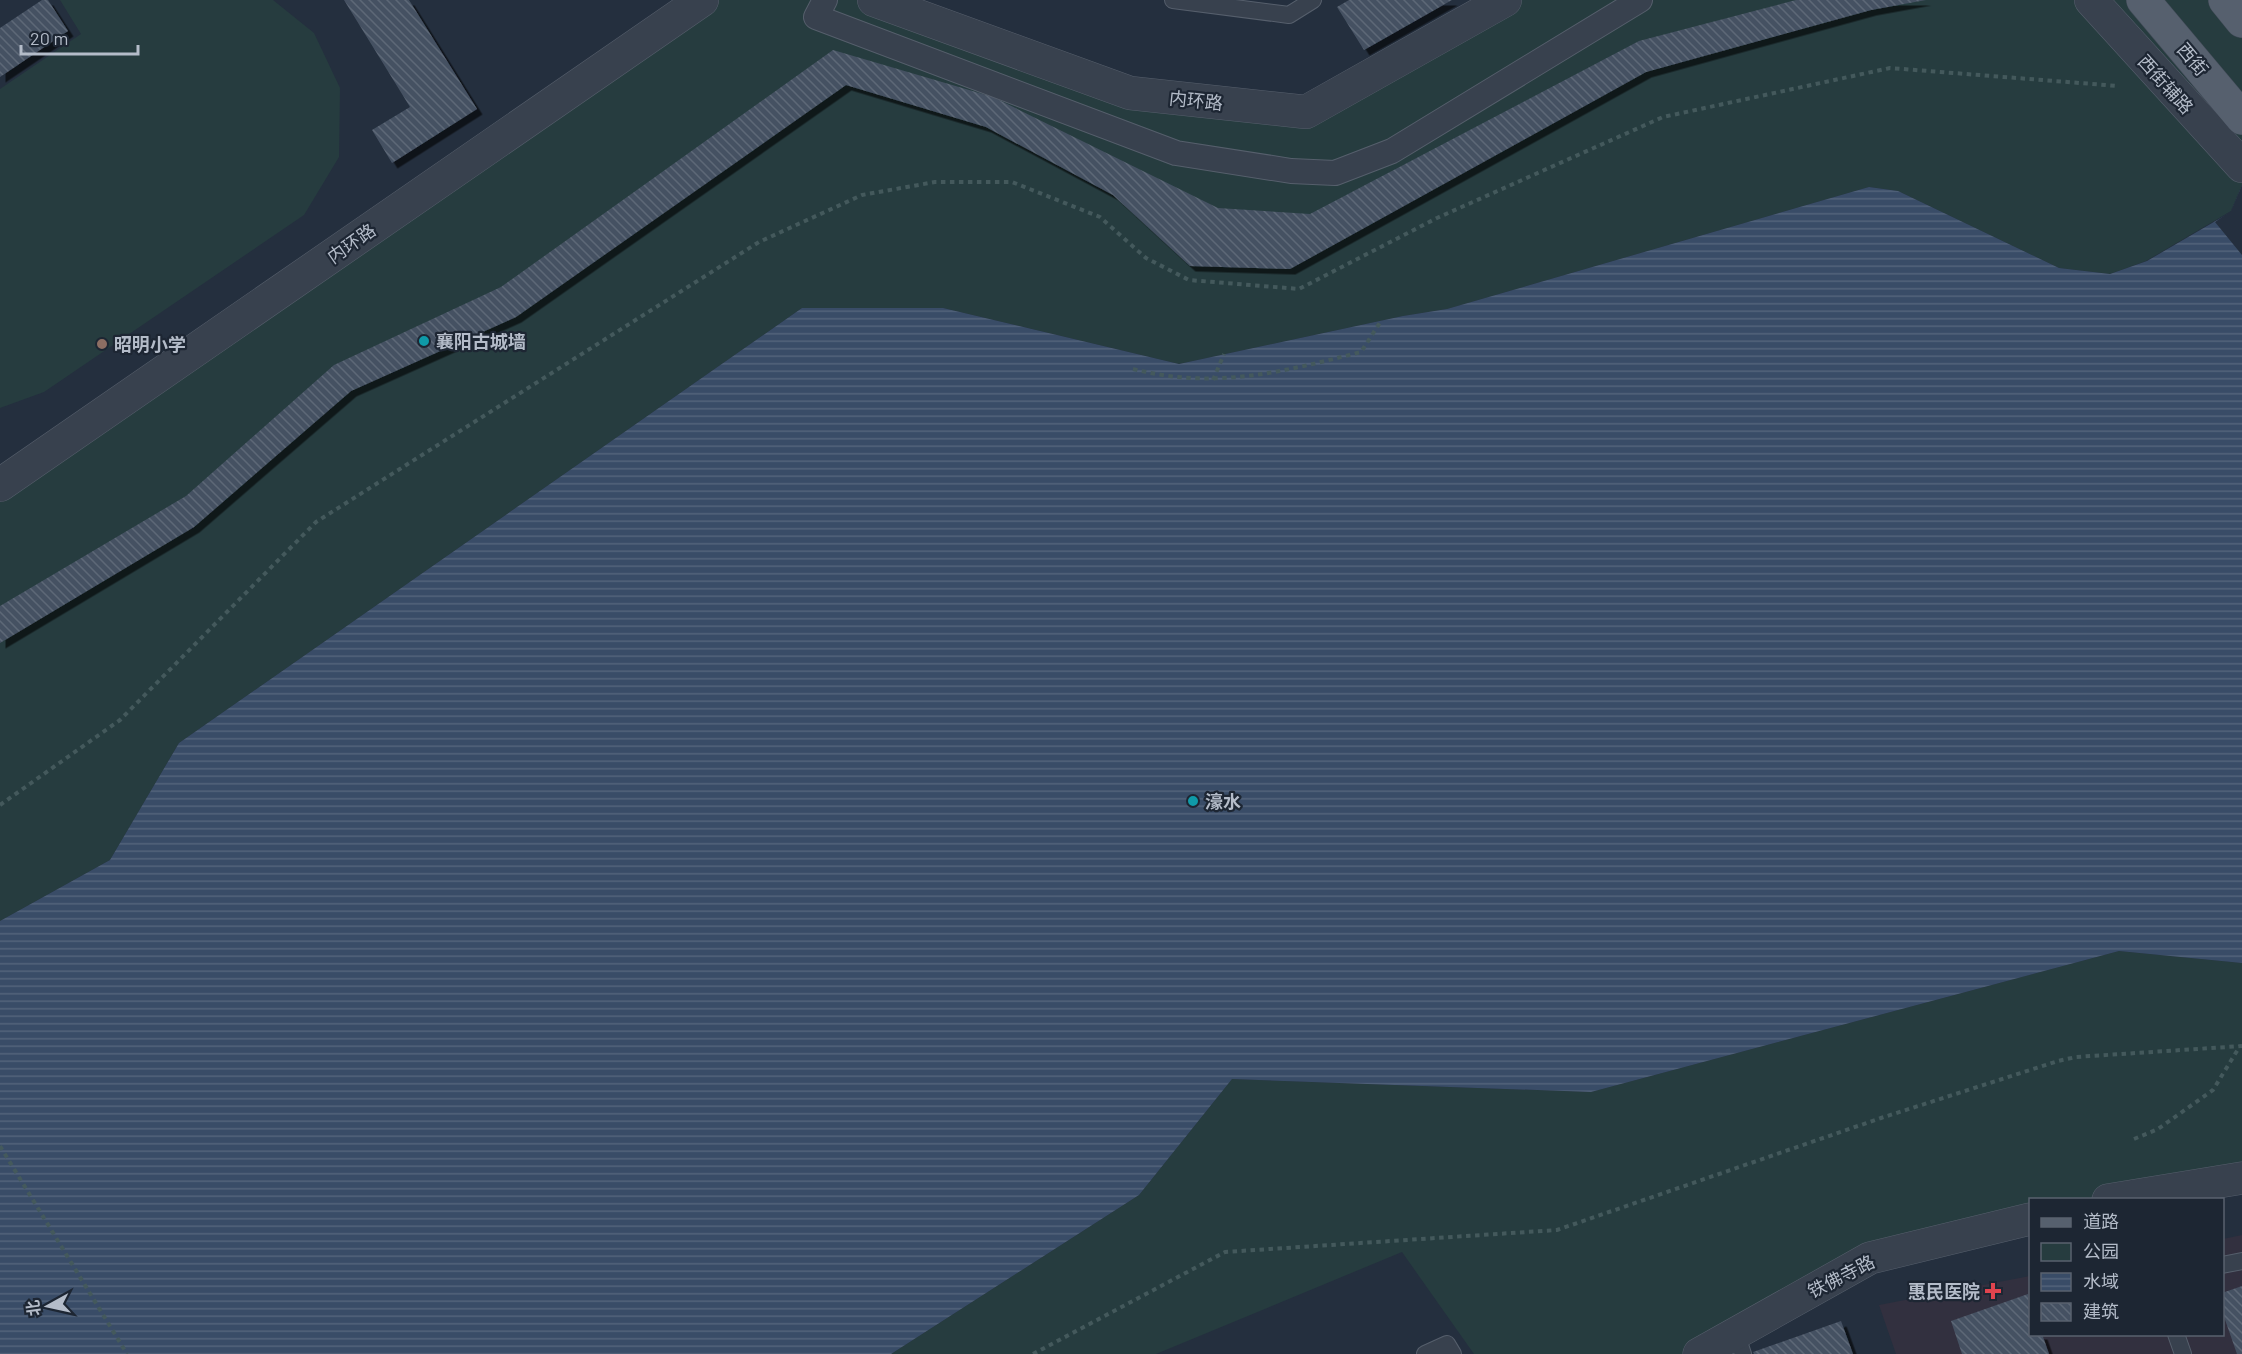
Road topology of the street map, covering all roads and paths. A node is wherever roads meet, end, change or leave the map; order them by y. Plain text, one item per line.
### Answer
1 (702, 0) edge
2 (825, 0) edge
3 (874, 0) edge
4 (1173, 0) edge
5 (1313, 0) edge
6 (1505, 0) edge
7 (1640, 0) edge
8 (2091, 0) edge
9 (2143, 0) edge
10 (2225, 0) edge
11 (1246, 5) edge
12 (2242, 21) edge
13 (2169, 88) junction
14 (2242, 118) edge
15 (2242, 166) edge
16 (1381, 321) dead end
17 (1224, 354) dead end
18 (1133, 369) dead end
19 (1212, 380) junction
20 (0, 485) edge
21 (0, 805) edge
22 (2241, 1046) edge
23 (2134, 1139) dead end
24 (0, 1146) edge
25 (2242, 1178) edge
26 (2120, 1198) edge
27 (2029, 1219) edge
28 (2242, 1261) edge
29 (2224, 1265) edge
30 (2176, 1336) edge
31 (1740, 1344) edge
32 (127, 1354) edge
33 (1034, 1354) edge
34 (1425, 1354) edge
35 (1453, 1354) edge
36 (1699, 1354) edge
37 (2183, 1354) edge

1 - 20 street, 内环路
2 - 7 street
3 - 6 street, 内环路
4 - 11 lane
5 - 11 lane
8 - 13 street, 西街辅路
9 - 14 main road, 西街
10 - 12 main road
13 - 15 street, 西街辅路
13 - 21 path
16 - 19 path
17 - 19 path
18 - 19 path
22 - 23 path
22 - 33 path
24 - 32 path
25 - 26 street
27 - 31 street, 铁佛寺路
28 - 29 lane
30 - 37 lane
31 - 36 street, 铁佛寺路
34 - 35 lane

